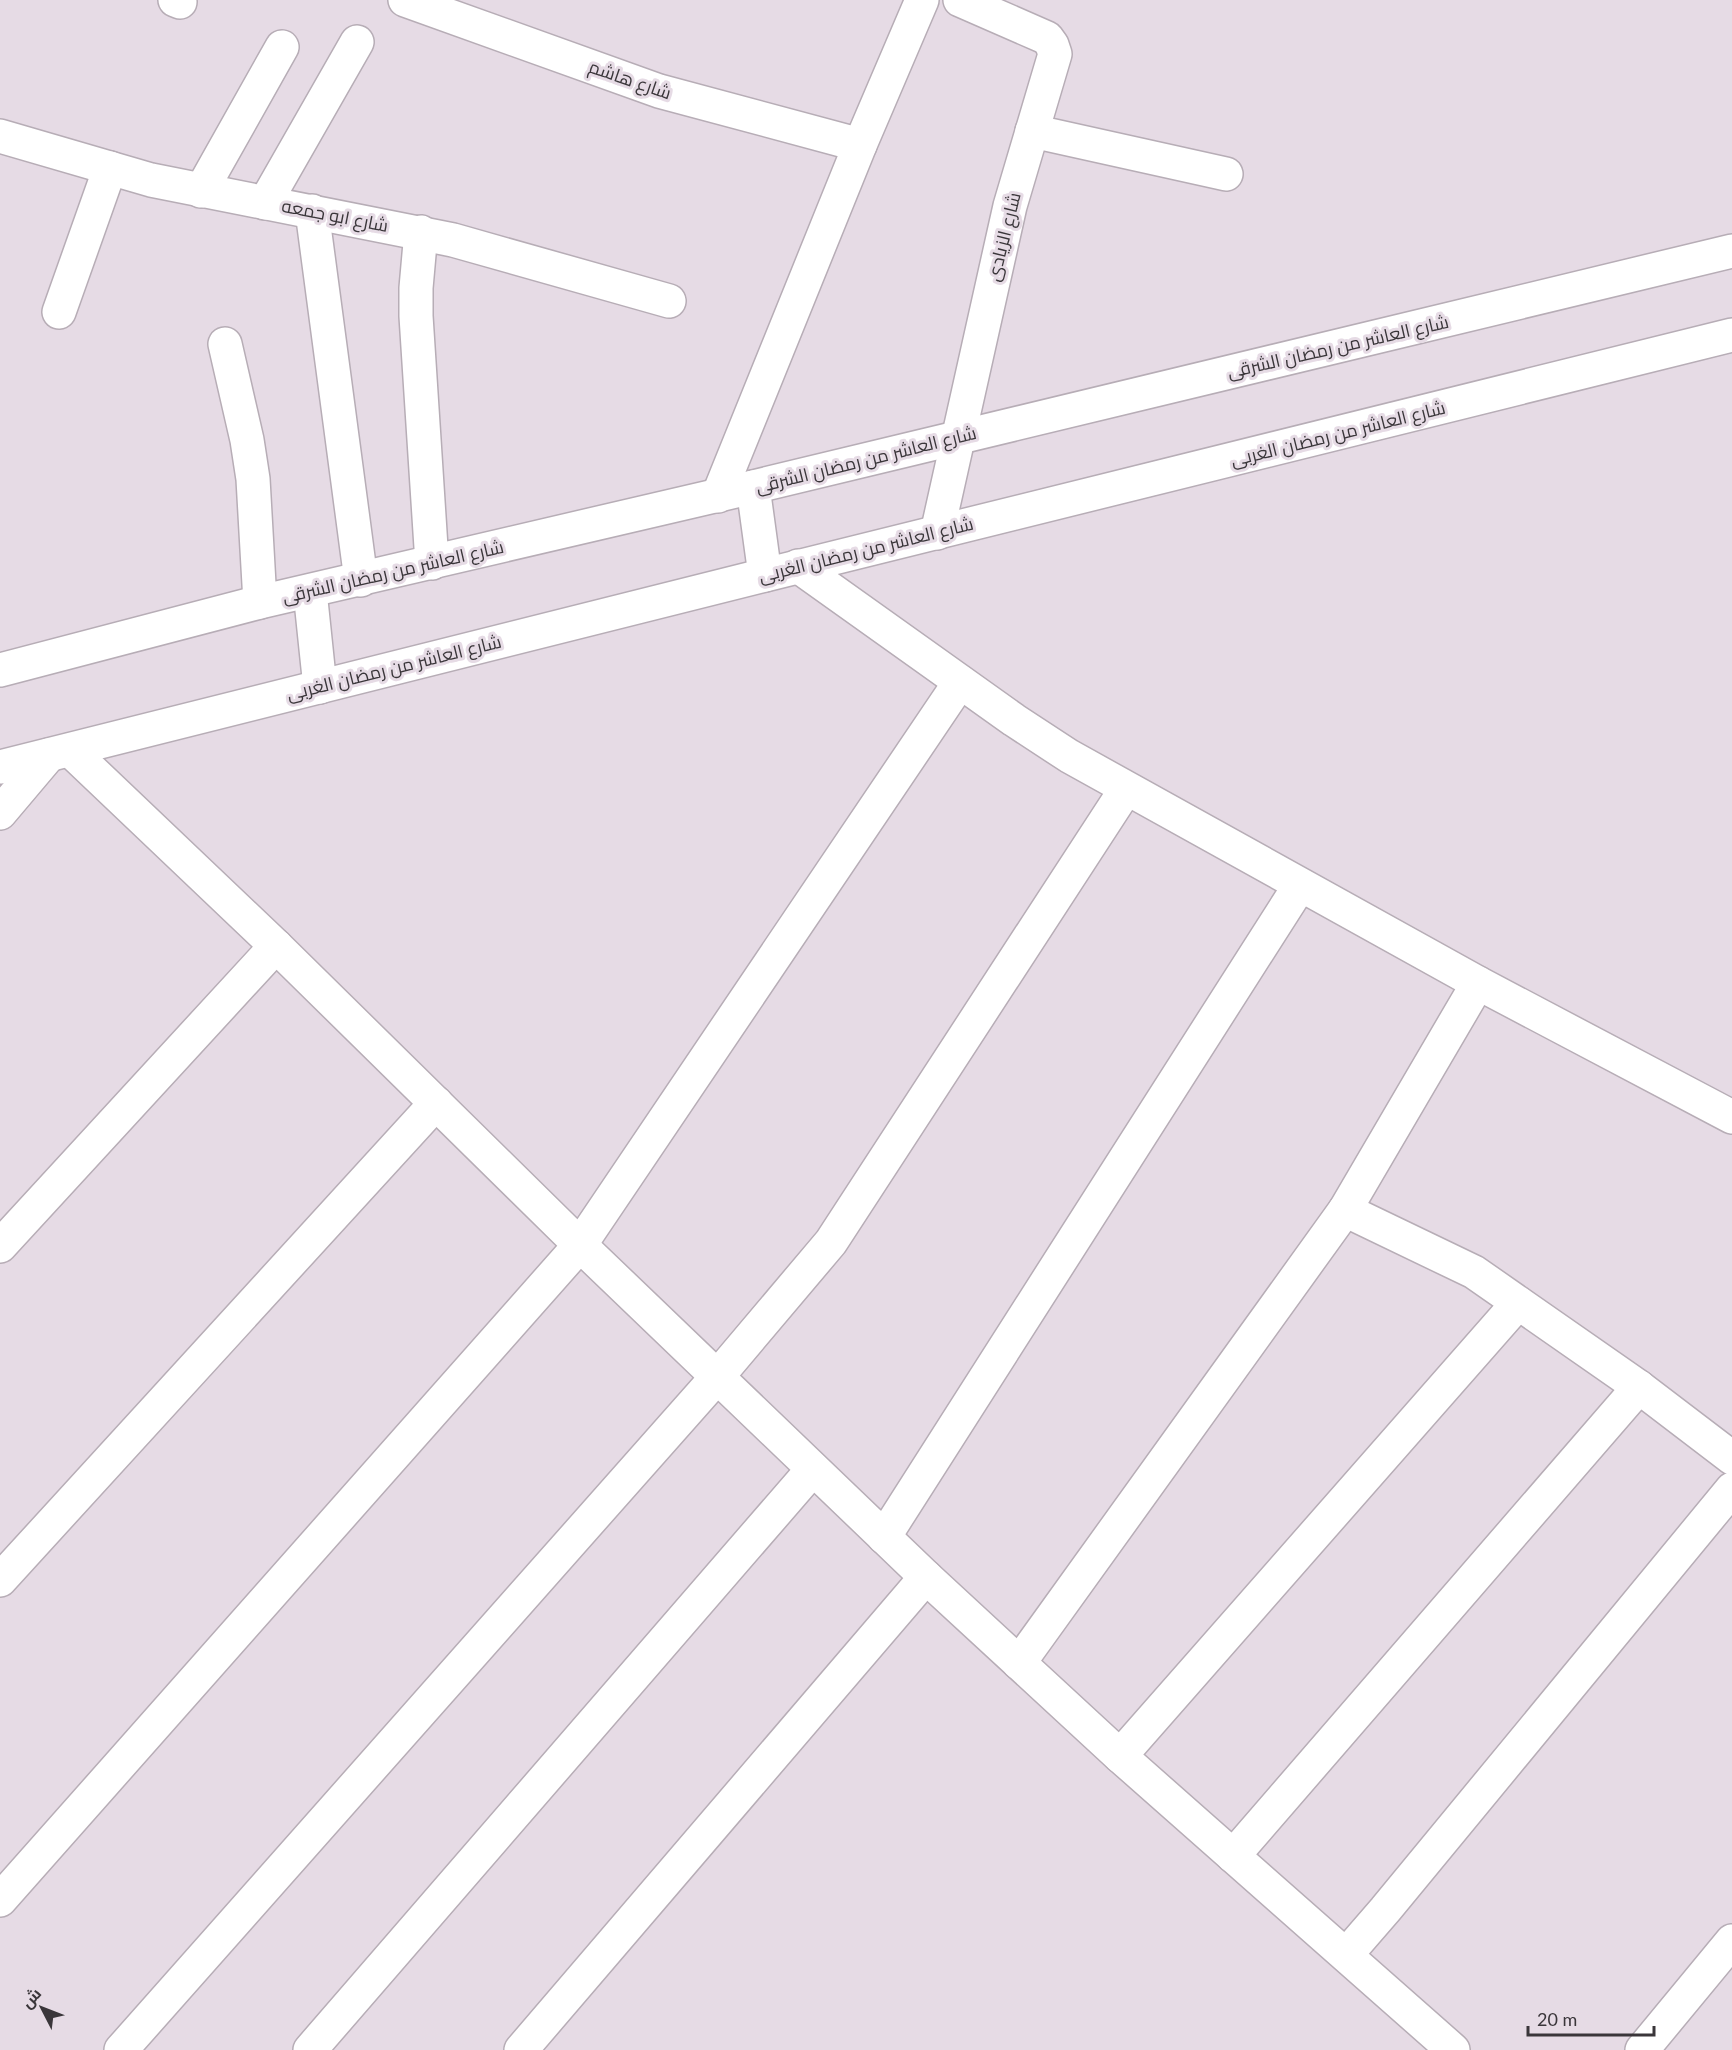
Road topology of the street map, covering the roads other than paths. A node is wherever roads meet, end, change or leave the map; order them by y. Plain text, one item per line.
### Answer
1 (405, 0) edge
2 (922, 0) edge
3 (960, 0) edge
4 (357, 42) dead end
5 (282, 47) dead end
6 (1032, 131) junction
7 (0, 136) edge
8 (860, 145) junction
9 (110, 168) junction
10 (1226, 174) dead end
11 (201, 191) junction
12 (266, 202) junction
13 (312, 211) junction
14 (421, 232) junction
15 (1732, 251) edge
16 (669, 301) dead end
17 (59, 312) dead end
18 (1732, 335) edge
19 (225, 344) dead end
20 (959, 438) junction
21 (753, 488) junction
22 (718, 495) junction
23 (937, 533) junction
24 (432, 564) junction
25 (798, 566) junction
26 (765, 574) junction
27 (361, 580) junction
28 (310, 591) junction
29 (260, 602) junction
30 (0, 670) edge
31 (960, 682) junction
32 (320, 687) junction
33 (59, 752) junction
34 (0, 767) edge
35 (1126, 789) junction
36 (0, 813) edge
37 (1300, 885) junction
38 (276, 946) junction
39 (1478, 983) junction
40 (436, 1103) junction
41 (1732, 1117) edge
42 (1345, 1210) junction
43 (580, 1245) junction
44 (0, 1246) edge
45 (1518, 1303) junction
46 (717, 1377) junction
47 (1639, 1387) junction
48 (1732, 1458) edge
49 (813, 1469) junction
50 (1732, 1490) edge
51 (884, 1537) junction
52 (926, 1577) junction
53 (0, 1581) edge
54 (1019, 1663) junction
55 (1120, 1755) junction
56 (1233, 1856) junction
57 (0, 1900) edge
58 (1732, 1941) edge
59 (1346, 1955) junction
60 (121, 2050) edge
61 (310, 2050) edge
62 (521, 2050) edge
63 (1453, 2050) edge
64 (1642, 2050) edge

1 - 8 street, شارع هاشم
2 - 8 street
3 - 6 street, شارع الزيادى
4 - 12 street
5 - 11 street
6 - 10 street
6 - 20 street, شارع الزيادى
7 - 9 street, شارع ابو جمعه
8 - 22 street
9 - 11 street, شارع ابو جمعه
9 - 17 street
11 - 12 street, شارع ابو جمعه
12 - 13 street, شارع ابو جمعه
13 - 14 street, شارع ابو جمعه
13 - 27 street
14 - 16 street, شارع ابو جمعه
14 - 24 street
15 - 20 street, شارع العاشر من رمضان الشرقى
18 - 23 street, شارع العاشر من رمضان الغربى
19 - 29 street
20 - 21 street, شارع العاشر من رمضان الشرقى
20 - 23 street, شارع الزيادى
21 - 22 street, شارع العاشر من رمضان الشرقى
21 - 26 street
22 - 24 street, شارع العاشر من رمضان الشرقى
23 - 25 street, شارع العاشر من رمضان الغربى
24 - 27 street, شارع العاشر من رمضان الشرقى
25 - 26 street, شارع العاشر من رمضان الغربى
25 - 31 street
26 - 32 street, شارع العاشر من رمضان الغربى
27 - 28 street, شارع العاشر من رمضان الشرقى
28 - 29 street, شارع العاشر من رمضان الشرقى
28 - 32 street
29 - 30 street, شارع العاشر من رمضان الشرقى
31 - 35 street
31 - 43 street
32 - 33 street, شارع العاشر من رمضان الغربى
33 - 34 street, شارع العاشر من رمضان الغربى
33 - 36 street
33 - 38 street
35 - 37 street
35 - 46 street
37 - 39 street
37 - 51 street
38 - 40 street
38 - 44 street
39 - 41 street
39 - 42 street
40 - 43 street
40 - 53 street
42 - 45 street
42 - 54 street
43 - 46 street
43 - 57 street
45 - 47 street
45 - 55 street
46 - 49 street
46 - 60 street
47 - 48 street
47 - 56 street
49 - 51 street
49 - 61 street
50 - 59 street
51 - 52 street
52 - 54 street
52 - 62 street
54 - 55 street
55 - 56 street
56 - 59 street
58 - 64 street
59 - 63 street

